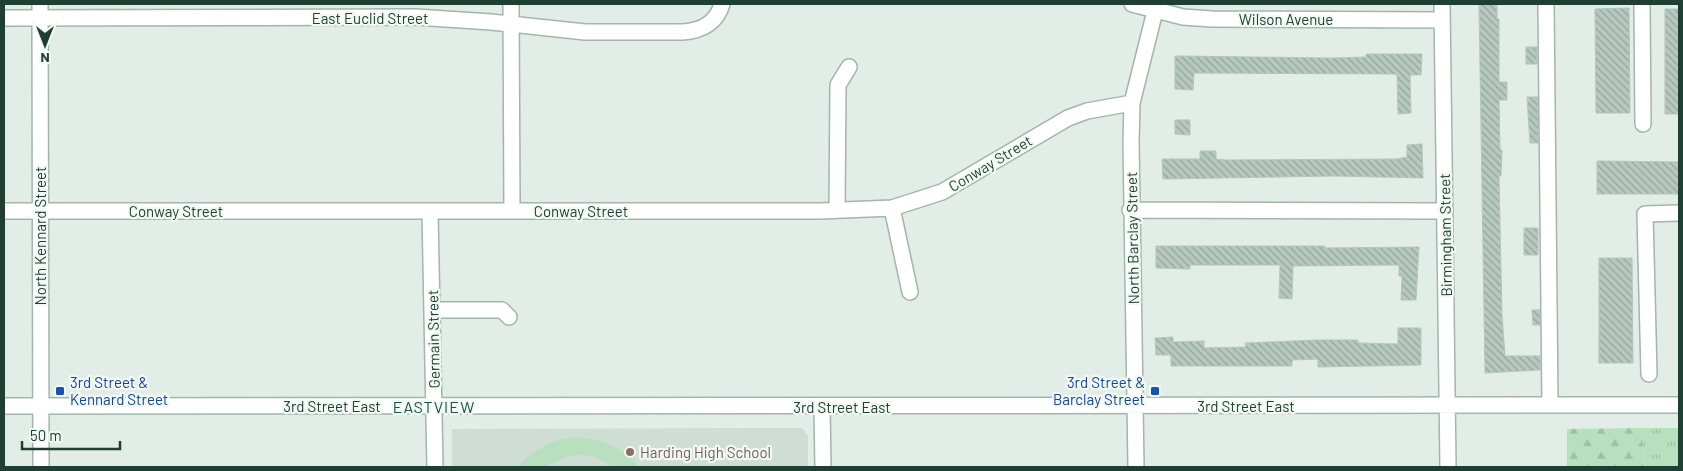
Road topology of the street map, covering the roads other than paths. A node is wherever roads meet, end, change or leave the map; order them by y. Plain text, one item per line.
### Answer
1 (511, 4) edge
2 (722, 4) edge
3 (1132, 4) edge
4 (1442, 4) edge
5 (1546, 4) edge
6 (1642, 4) edge
7 (40, 11) edge
8 (1155, 11) junction
9 (4, 18) edge
10 (1442, 20) junction
11 (512, 25) junction
12 (849, 67) dead end
13 (1132, 103) junction
14 (1643, 124) dead end
15 (892, 208) junction
16 (837, 210) junction
17 (1130, 210) junction
18 (4, 211) edge
19 (39, 211) junction
20 (512, 211) junction
21 (1445, 211) junction
22 (430, 212) junction
23 (1679, 212) edge
24 (910, 292) dead end
25 (433, 310) junction
26 (509, 317) dead end
27 (1648, 374) dead end
28 (1550, 405) junction
29 (1679, 405) edge
30 (4, 406) edge
31 (42, 406) junction
32 (434, 406) junction
33 (1448, 406) junction
34 (822, 407) junction
35 (1136, 407) junction
36 (41, 467) edge
37 (435, 467) edge
38 (823, 467) edge
39 (1136, 467) edge
40 (1448, 467) edge

1 - 11 street
2 - 11 street, East Euclid Street
3 - 8 street, Wilson Avenue
4 - 10 street, Birmingham Street
5 - 28 street
6 - 14 street
7 - 9 street, East Euclid Street
7 - 11 street, East Euclid Street
7 - 19 street, North Kennard Street
8 - 10 street, Wilson Avenue
8 - 13 street, North Barclay Street
10 - 21 street, Birmingham Street
11 - 20 street
12 - 16 street
13 - 15 street, Conway Street
13 - 17 street, North Barclay Street
15 - 16 street, Conway Street
15 - 24 street
16 - 20 street, Conway Street
17 - 21 street
17 - 35 street, North Barclay Street
18 - 19 street, Conway Street
19 - 22 street, Conway Street
19 - 31 street, North Kennard Street
20 - 22 street, Conway Street
21 - 33 street, Birmingham Street
22 - 25 street, Germain Street
23 - 27 street
25 - 26 street
25 - 32 street, Germain Street
28 - 29 street, 3rd Street East
28 - 33 street, 3rd Street East
30 - 31 street, 3rd Street East
31 - 32 street, 3rd Street East
31 - 36 street, North Kennard Street
32 - 34 street, 3rd Street East
32 - 37 street, Germain Street
33 - 35 street, 3rd Street East
33 - 40 street, Birmingham Street
34 - 35 street, 3rd Street East
34 - 38 street
35 - 39 street, North Barclay Street

